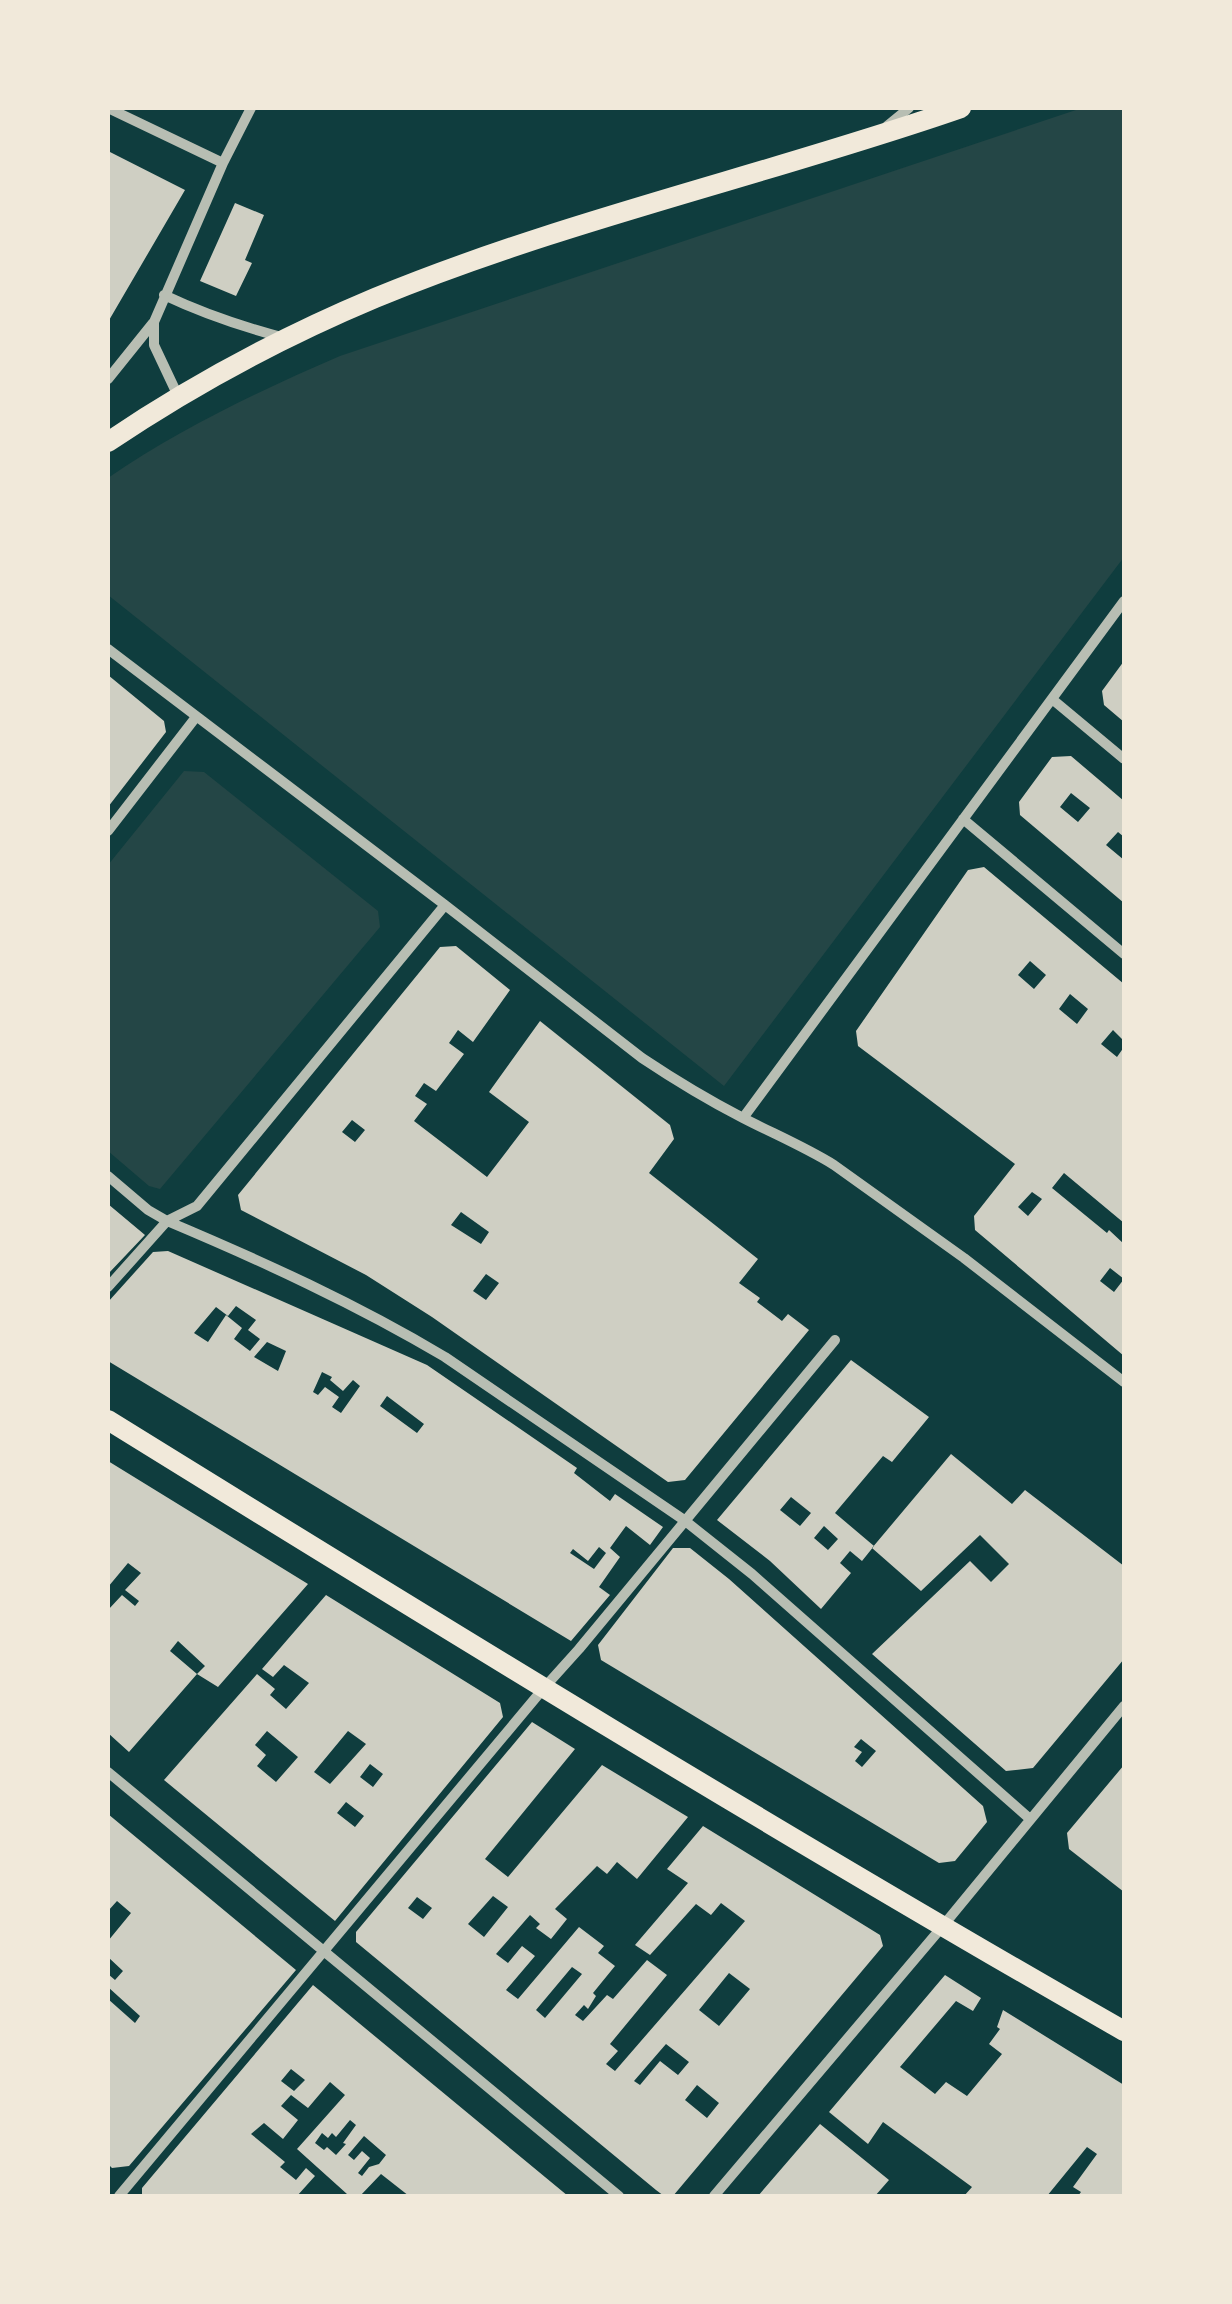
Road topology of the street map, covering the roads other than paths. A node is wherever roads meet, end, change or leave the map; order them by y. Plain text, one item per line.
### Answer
1 (108, 108) edge
2 (251, 108) edge
3 (909, 108) edge
4 (961, 108) edge
5 (874, 138) junction
6 (223, 163) junction
7 (164, 295) junction
8 (154, 322) junction
9 (286, 338) junction
10 (108, 379) edge
11 (180, 398) junction
12 (108, 442) edge
13 (1124, 600) edge
14 (108, 649) edge
15 (1052, 699) junction
16 (196, 717) junction
17 (1124, 759) edge
18 (963, 818) junction
19 (108, 831) edge
20 (445, 905) junction
21 (1124, 954) edge
22 (742, 1118) junction
23 (108, 1176) edge
24 (168, 1221) junction
25 (108, 1287) edge
26 (835, 1340) dead end
27 (1124, 1382) edge
28 (108, 1420) edge
29 (684, 1520) junction
30 (543, 1689) junction
31 (1124, 1706) edge
32 (108, 1772) edge
33 (1030, 1819) junction
34 (942, 1927) junction
35 (324, 1951) junction
36 (1124, 2031) edge
37 (119, 2196) edge
38 (619, 2196) edge
39 (714, 2196) edge

1 - 6 street
2 - 6 street
3 - 5 street
4 - 5 main road
5 - 9 main road
6 - 7 street
7 - 8 street
7 - 9 street
8 - 10 street
8 - 11 street
9 - 11 main road
11 - 12 main road
13 - 15 street
14 - 16 street
15 - 17 street
15 - 18 street
16 - 19 street
16 - 20 street
18 - 21 street
18 - 22 street
20 - 22 street
20 - 24 street
22 - 27 street
23 - 24 street
24 - 25 street
24 - 29 street
26 - 29 street
28 - 30 main road
29 - 30 street
29 - 33 street
30 - 34 main road
30 - 35 street
31 - 33 street
32 - 35 street
33 - 34 street
34 - 36 main road
34 - 39 street
35 - 37 street
35 - 38 street

